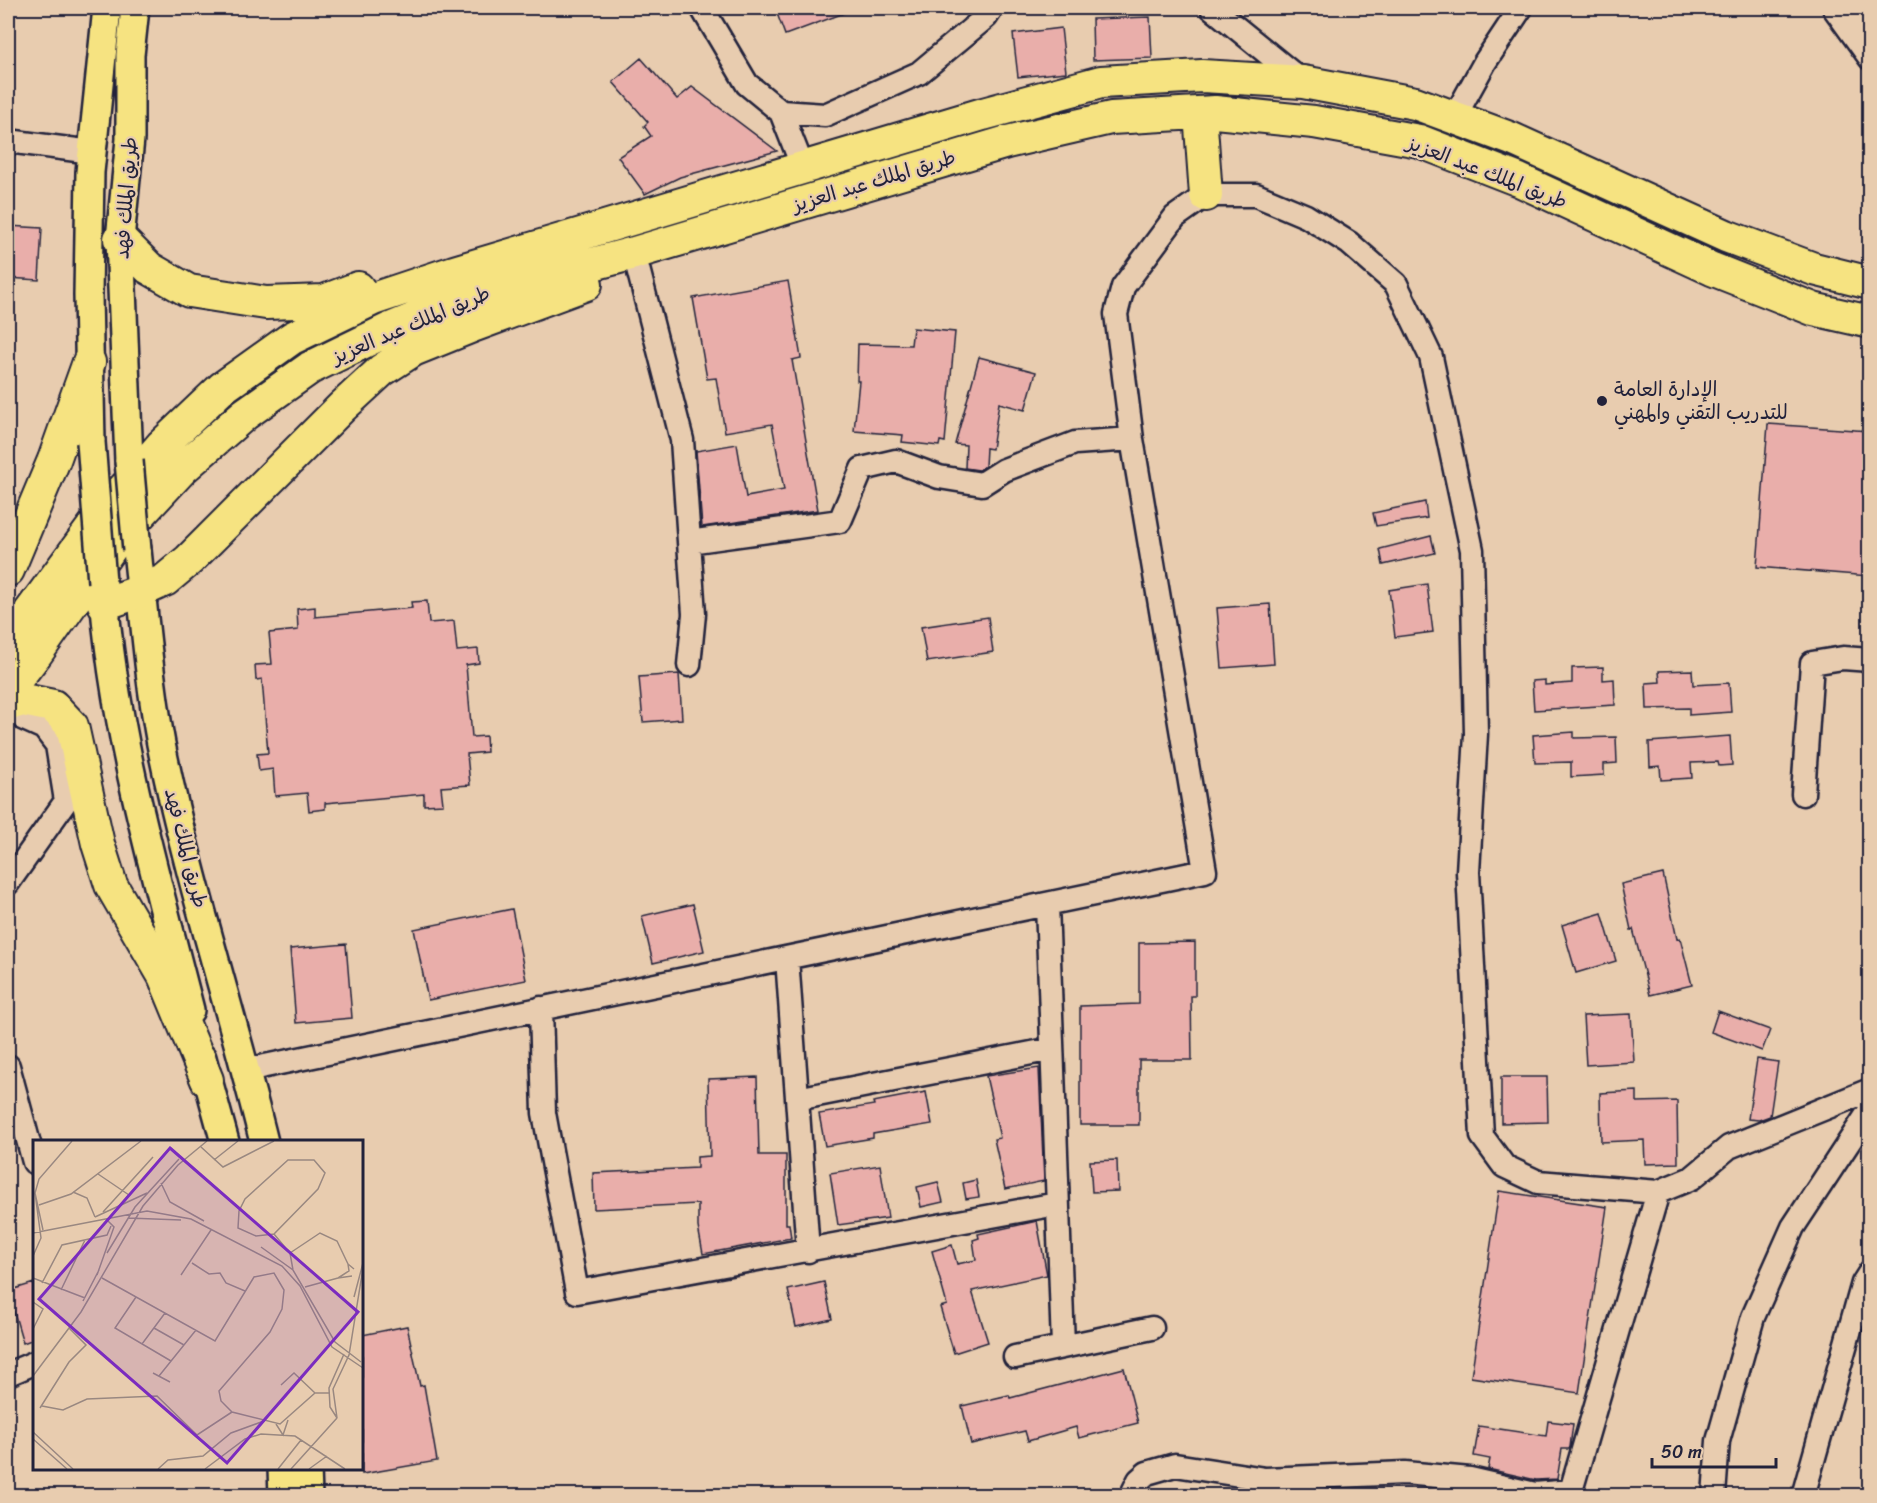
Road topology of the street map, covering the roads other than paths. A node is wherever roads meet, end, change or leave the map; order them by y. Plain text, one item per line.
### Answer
1 (107, 8) edge
2 (135, 8) edge
3 (702, 8) edge
4 (992, 8) edge
5 (1212, 8) edge
6 (1521, 8) edge
7 (1834, 8) edge
8 (1854, 8) edge
9 (1869, 31) edge
10 (1869, 58) edge
11 (1303, 82) junction
12 (781, 112) junction
13 (1200, 113) junction
14 (1454, 118) junction
15 (8, 141) edge
16 (92, 152) junction
17 (803, 168) junction
18 (1206, 195) junction
19 (592, 230) junction
20 (120, 239) junction
21 (634, 253) junction
22 (1869, 283) edge
23 (1869, 322) edge
24 (89, 362) junction
25 (1132, 439) junction
26 (689, 542) junction
27 (8, 570) edge
28 (141, 591) junction
29 (103, 593) junction
30 (8, 642) edge
31 (1869, 660) edge
32 (689, 665) dead end
33 (8, 690) edge
34 (8, 704) edge
35 (1803, 794) dead end
36 (8, 883) edge
37 (1047, 904) junction
38 (787, 958) junction
39 (541, 1008) junction
40 (1052, 1049) junction
41 (8, 1066) edge
42 (246, 1070) junction
43 (207, 1080) junction
44 (1869, 1090) edge
45 (797, 1099) junction
46 (1869, 1110) edge
47 (224, 1140) edge
48 (264, 1140) edge
49 (33, 1158) edge
50 (1658, 1192) junction
51 (1058, 1204) junction
52 (808, 1251) junction
53 (1869, 1272) edge
54 (1152, 1328) dead end
55 (1062, 1346) junction
56 (1015, 1358) dead end
57 (33, 1363) edge
58 (8, 1374) edge
59 (282, 1470) edge
60 (307, 1470) edge
61 (283, 1496) edge
62 (308, 1496) edge
63 (1131, 1496) edge
64 (1714, 1496) edge
65 (1803, 1496) edge

1 - 16 main road, طريق الملك فهد
2 - 20 main road, طريق الملك فهد
3 - 12 street
4 - 12 street
5 - 11 street
6 - 14 street
7 - 10 street
8 - 9 street
11 - 14 highway, طريق الملك عبد العزيز
11 - 17 highway, طريق الملك عبد العزيز
12 - 17 street
13 - 18 highway
13 - 21 highway, طريق الملك عبد العزيز
13 - 23 highway, طريق الملك عبد العزيز
14 - 22 highway, طريق الملك عبد العزيز
15 - 16 street
16 - 24 main road, طريق الملك فهد
17 - 19 highway, طريق الملك عبد العزيز
18 - 25 street
18 - 50 street
19 - 20 highway
19 - 30 highway, طريق الملك عبد العزيز
20 - 28 main road, طريق الملك فهد, bridge
21 - 26 street
21 - 28 highway
21 - 33 highway, طريق الملك عبد العزيز
24 - 27 highway
24 - 29 main road, طريق الملك فهد, bridge
25 - 26 street
25 - 37 street
26 - 32 street
28 - 29 highway
28 - 42 main road, طريق الملك فهد
29 - 43 main road, طريق الملك فهد
31 - 35 street
34 - 36 street
34 - 43 highway
37 - 38 street
37 - 40 street
38 - 39 street
38 - 45 street
39 - 42 street
39 - 52 street
40 - 45 street
40 - 51 street
41 - 49 street
42 - 48 main road, طريق الملك فهد
43 - 47 main road, طريق الملك فهد
44 - 50 street
45 - 52 street
46 - 64 street
50 - 63 street
51 - 52 street
51 - 55 street
53 - 65 street
54 - 55 street
55 - 56 street
57 - 58 street
59 - 61 main road
60 - 62 main road

